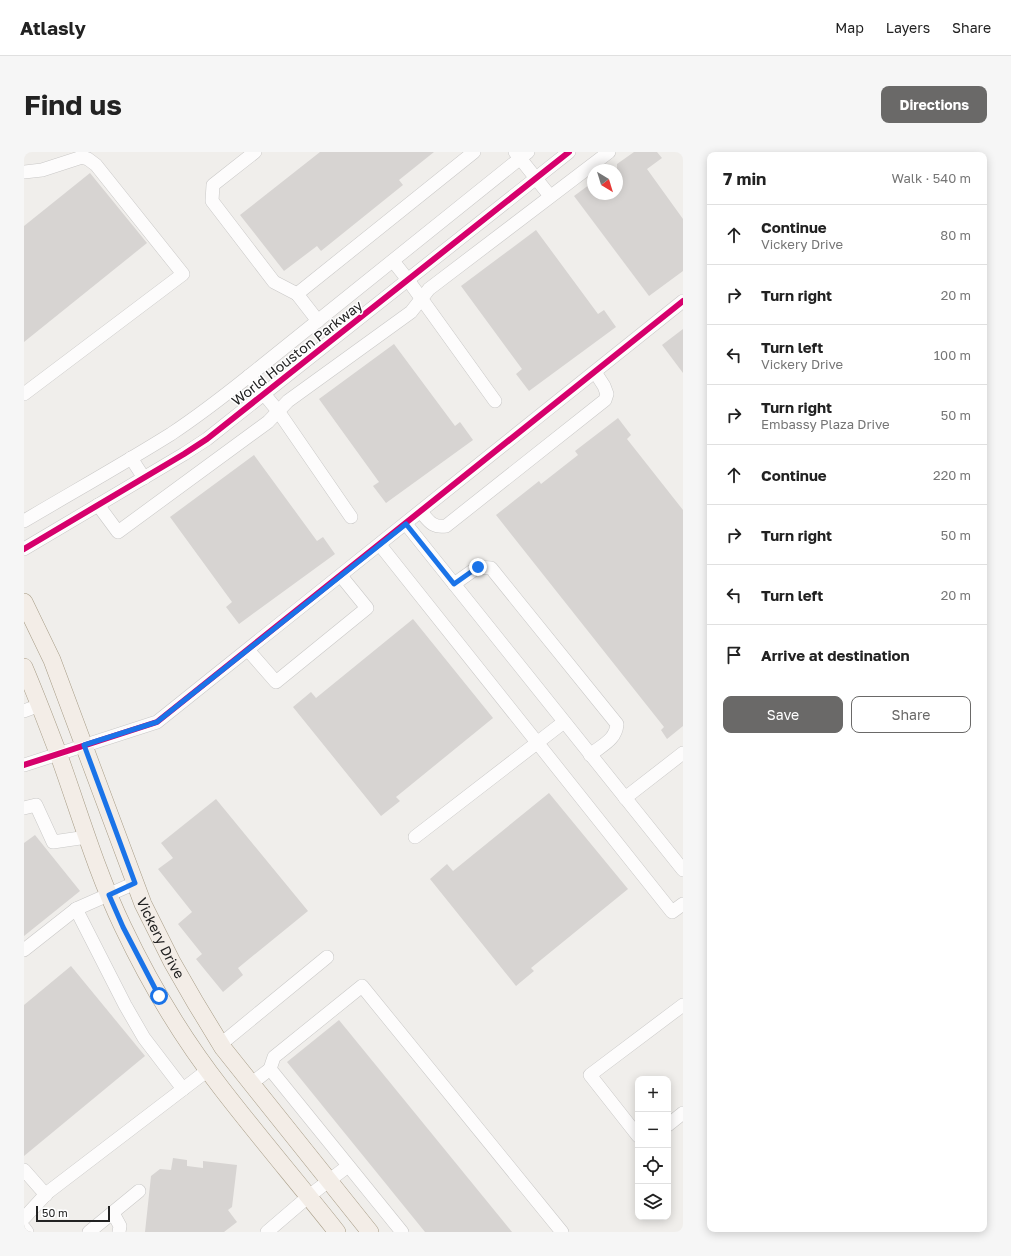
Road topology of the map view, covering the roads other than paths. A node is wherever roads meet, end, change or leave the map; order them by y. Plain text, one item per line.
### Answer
1 (255, 152) edge
2 (474, 152) edge
3 (569, 152) edge
4 (609, 152) edge
5 (521, 154) edge
6 (24, 172) edge
7 (536, 178) junction
8 (550, 196) junction
9 (393, 261) junction
10 (408, 280) junction
11 (297, 294) junction
12 (422, 298) junction
13 (683, 301) edge
14 (318, 321) junction
15 (594, 372) junction
16 (250, 376) junction
17 (24, 394) edge
18 (264, 394) junction
19 (495, 401) dead end
20 (278, 412) junction
21 (131, 458) junction
22 (144, 478) junction
23 (98, 505) junction
24 (421, 512) junction
25 (351, 517) dead end
26 (24, 521) edge
27 (406, 524) junction
28 (380, 545) junction
29 (24, 549) edge
30 (341, 576) junction
31 (454, 584) junction
32 (24, 602) edge
33 (248, 650) junction
34 (24, 667) edge
35 (40, 704) junction
36 (24, 711) edge
37 (564, 722) junction
38 (538, 743) junction
39 (84, 745) junction
40 (58, 753) junction
41 (683, 753) edge
42 (590, 754) junction
43 (24, 765) edge
44 (625, 798) junction
45 (24, 808) edge
46 (87, 837) junction
47 (415, 837) dead end
48 (683, 870) edge
49 (135, 883) junction
50 (109, 895) junction
51 (683, 904) edge
52 (76, 909) junction
53 (24, 950) edge
54 (327, 957) dead end
55 (683, 1004) edge
56 (221, 1044) junction
57 (270, 1069) junction
58 (208, 1070) junction
59 (251, 1084) junction
60 (183, 1089) junction
61 (683, 1113) edge
62 (671, 1123) edge
63 (635, 1132) edge
64 (348, 1166) junction
65 (24, 1170) edge
66 (329, 1181) junction
67 (139, 1191) dead end
68 (46, 1195) junction
69 (308, 1196) junction
70 (113, 1213) junction
71 (24, 1218) edge
72 (24, 1228) edge
73 (27, 1232) edge
74 (90, 1232) edge
75 (119, 1232) edge
76 (267, 1232) edge
77 (337, 1232) edge
78 (370, 1232) edge
79 (402, 1232) edge
80 (562, 1232) edge

1 - 11 street
2 - 11 street
3 - 7 street, World Houston Parkway
4 - 8 street
5 - 7 street
5 - 9 street, World Houston Parkway
6 - 17 street
7 - 8 street
7 - 10 street, World Houston Parkway
8 - 12 street
9 - 10 street
9 - 14 street, World Houston Parkway
10 - 12 street
10 - 18 street, World Houston Parkway
11 - 14 street
12 - 19 street
12 - 20 street
13 - 15 street
14 - 16 street, World Houston Parkway
15 - 24 street
15 - 24 street
16 - 18 street
16 - 21 street, World Houston Parkway
18 - 20 street
18 - 22 street, World Houston Parkway
20 - 23 street
20 - 25 street
21 - 22 street
21 - 26 street, World Houston Parkway
22 - 23 street, World Houston Parkway
23 - 29 street, World Houston Parkway
24 - 27 street
27 - 28 street
27 - 31 street
28 - 30 street
28 - 38 street
30 - 33 street
30 - 33 street
31 - 37 street
31 - 42 street
32 - 39 main road, Vickery Drive
33 - 39 street
34 - 35 main road, Vickery Drive
35 - 36 street
35 - 40 main road, Vickery Drive
37 - 38 street
37 - 42 street
38 - 47 street
38 - 51 street
39 - 40 street
39 - 49 main road, Vickery Drive
40 - 43 street
40 - 46 main road, Vickery Drive
41 - 44 street
42 - 44 street
44 - 48 street
45 - 46 street
46 - 50 main road, Vickery Drive
49 - 50 street
49 - 56 main road, Vickery Drive
50 - 52 street
50 - 58 main road, Vickery Drive
52 - 53 street
52 - 60 street
54 - 56 street
55 - 63 street
56 - 59 main road, Vickery Drive
57 - 59 street
57 - 64 street
57 - 80 street
58 - 60 street
58 - 69 main road, Vickery Drive
59 - 66 main road, Vickery Drive
60 - 68 street
61 - 62 street
64 - 66 street
64 - 79 street
65 - 68 street
66 - 69 street
66 - 78 main road, Vickery Drive
67 - 70 street
68 - 71 street
69 - 76 street
69 - 77 main road, Vickery Drive
70 - 74 street
70 - 75 street
72 - 73 street

